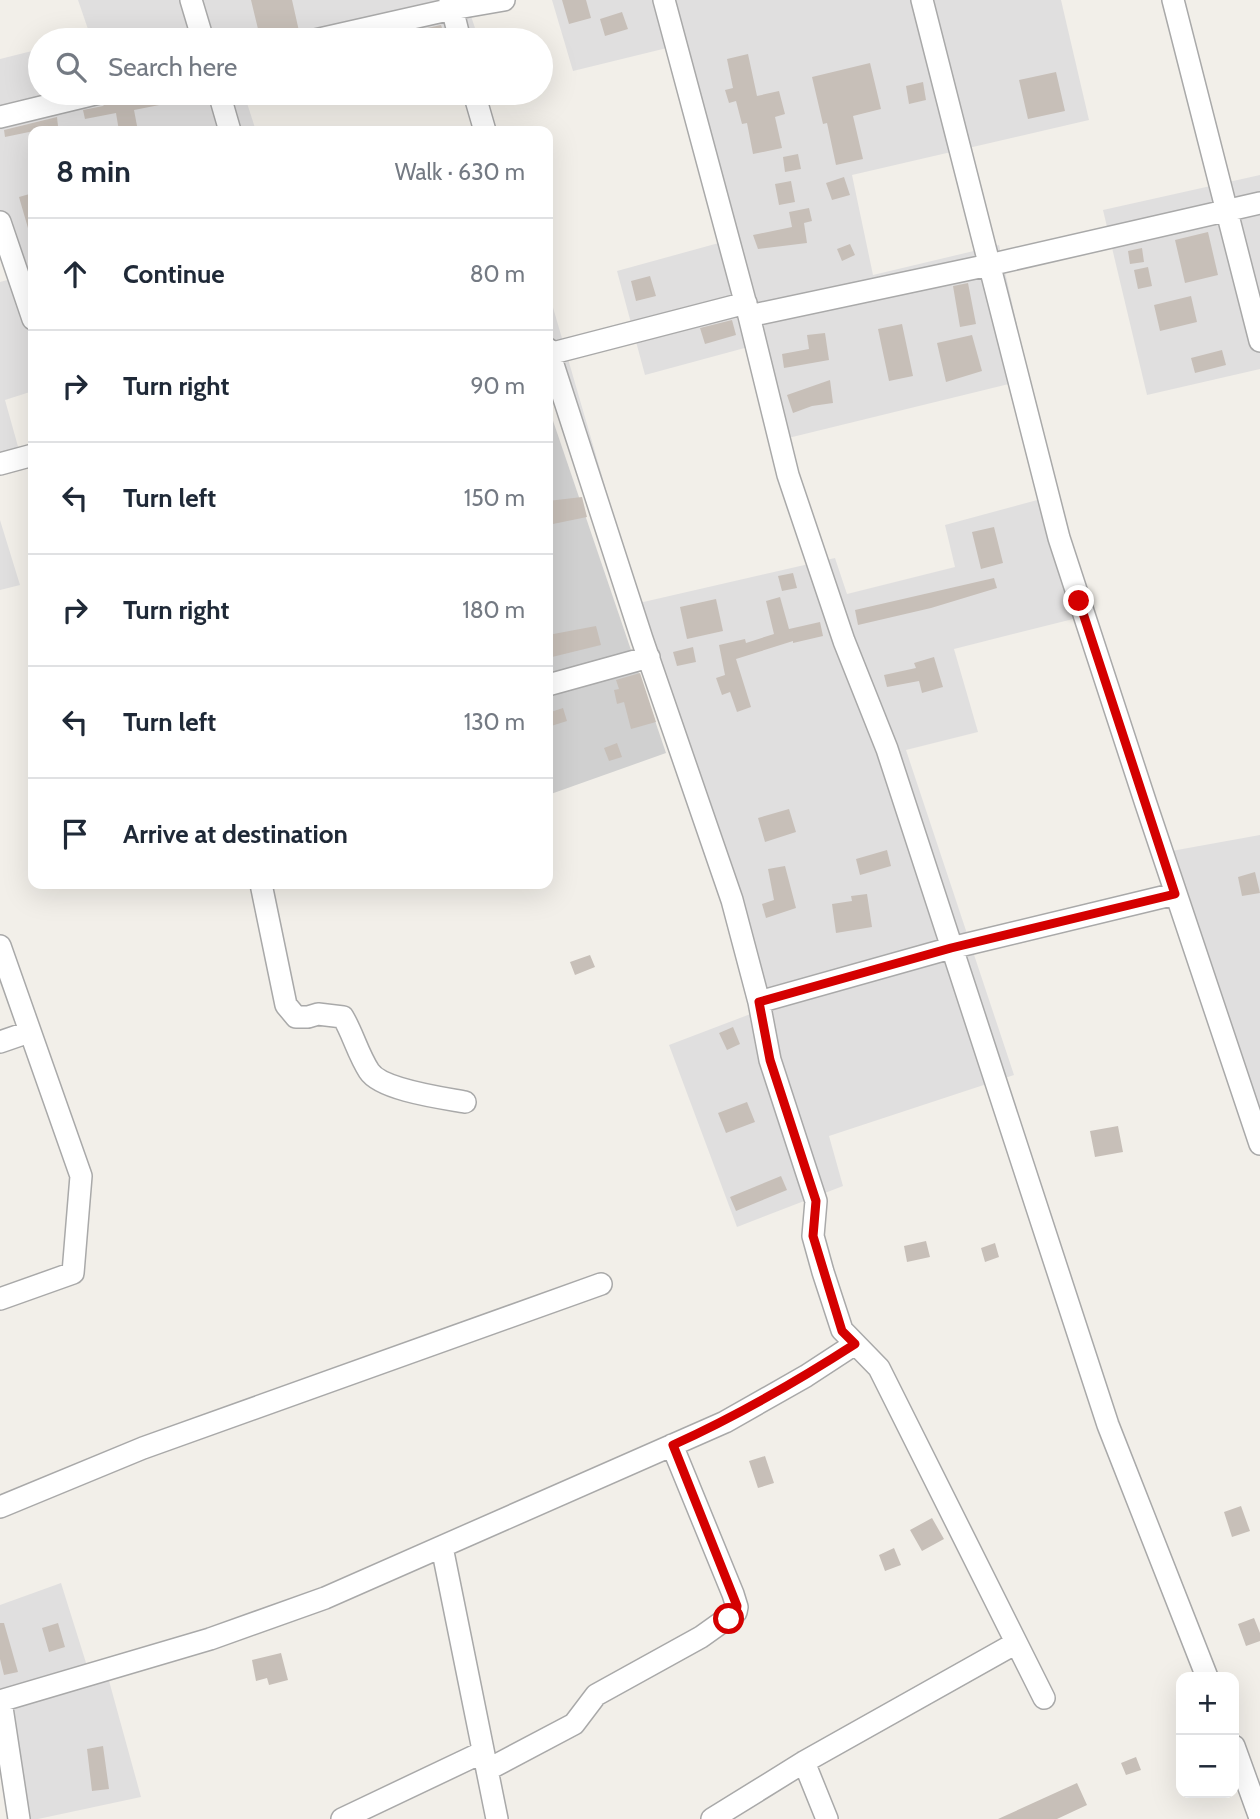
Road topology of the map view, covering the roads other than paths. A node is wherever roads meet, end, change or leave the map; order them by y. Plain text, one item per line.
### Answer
1 (191, 0) edge
2 (504, 0) edge
3 (664, 0) edge
4 (922, 0) edge
5 (1173, 0) edge
6 (451, 5) edge
7 (199, 28) edge
8 (362, 28) edge
9 (457, 28) edge
10 (50, 105) edge
11 (222, 105) edge
12 (477, 105) edge
13 (0, 117) edge
14 (229, 126) edge
15 (484, 126) edge
16 (1260, 203) edge
17 (1226, 210) junction
18 (0, 222) edge
19 (989, 265) junction
20 (28, 303) edge
21 (748, 309) junction
22 (1260, 341) edge
23 (553, 350) edge
24 (553, 363) edge
25 (28, 456) edge
26 (0, 464) edge
27 (649, 657) junction
28 (553, 684) edge
29 (262, 889) edge
30 (1175, 894) junction
31 (0, 946) edge
32 (951, 948) junction
33 (759, 1002) junction
34 (29, 1032) junction
35 (0, 1042) edge
36 (465, 1102) dead end
37 (1260, 1143) edge
38 (601, 1284) dead end
39 (0, 1299) edge
40 (855, 1344) junction
41 (673, 1445) junction
42 (0, 1507) edge
43 (442, 1547) junction
44 (1016, 1643) junction
45 (1205, 1672) edge
46 (1044, 1698) dead end
47 (0, 1701) edge
48 (1239, 1760) edge
49 (485, 1761) junction
50 (804, 1762) junction
51 (1260, 1818) edge
52 (19, 1819) edge
53 (342, 1819) edge
54 (497, 1819) edge
55 (712, 1819) edge
56 (827, 1819) edge

1 - 7 street
2 - 6 street
3 - 21 street
4 - 19 street
5 - 17 street
6 - 8 street
6 - 9 street
10 - 13 street
11 - 14 street
12 - 15 street
16 - 17 street
17 - 19 street
17 - 22 street
18 - 20 street
19 - 21 street
19 - 30 street
21 - 23 street
21 - 32 street
24 - 27 street
25 - 26 street
27 - 28 street
27 - 33 street
29 - 36 street
30 - 32 street
30 - 37 street
31 - 34 street
32 - 33 street
32 - 45 street
33 - 40 street
34 - 35 street
34 - 39 street
38 - 42 street
40 - 41 street
40 - 44 street
41 - 43 street
41 - 49 street
43 - 47 street
43 - 49 street
44 - 46 street
44 - 50 street
47 - 52 street
48 - 51 street
49 - 53 street
49 - 54 street
50 - 55 street
50 - 56 street

